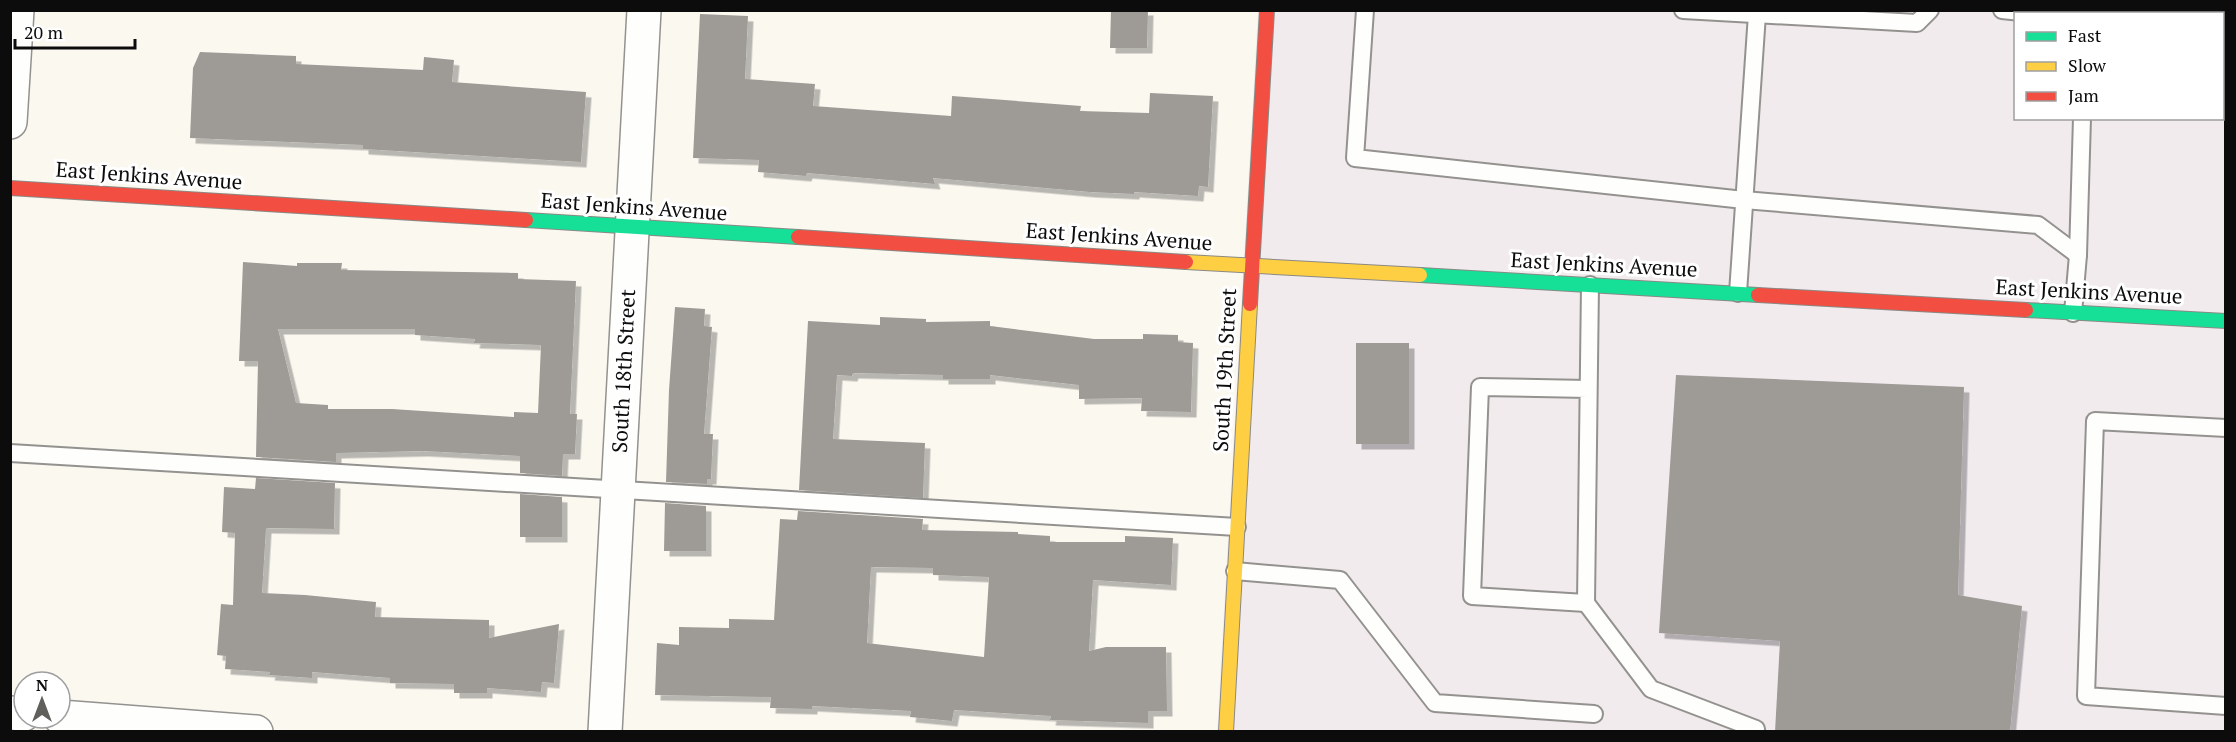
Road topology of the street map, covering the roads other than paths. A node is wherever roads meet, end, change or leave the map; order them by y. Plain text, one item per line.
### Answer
1 (17, 10) edge
2 (644, 10) edge
3 (1267, 10) edge
4 (1365, 10) edge
5 (1683, 10) edge
6 (1930, 10) edge
7 (2002, 10) edge
8 (2020, 12) edge
9 (1757, 14) junction
10 (2082, 120) edge
11 (10, 122) edge
12 (10, 188) edge
13 (1744, 200) junction
14 (632, 228) junction
15 (2078, 255) junction
16 (1252, 266) junction
17 (1590, 285) junction
18 (1738, 293) junction
19 (2073, 313) junction
20 (2226, 321) edge
21 (1588, 389) junction
22 (2226, 428) edge
23 (10, 453) edge
24 (618, 491) junction
25 (1237, 527) junction
26 (1235, 571) junction
27 (1586, 603) junction
28 (2226, 706) edge
29 (1594, 714) dead end
30 (72, 718) edge
31 (1756, 729) dead end
32 (256, 732) edge
33 (605, 732) edge
34 (1226, 732) edge

1 - 11 street
2 - 14 street, South 18th Street
3 - 16 street, South 19th Street
4 - 13 lane
5 - 9 lane
6 - 9 lane
7 - 8 lane
9 - 13 lane
10 - 15 lane
12 - 14 street, East Jenkins Avenue
13 - 15 lane
13 - 18 lane
14 - 16 street, East Jenkins Avenue
14 - 24 street, South 18th Street
15 - 19 lane
16 - 17 street, East Jenkins Avenue
16 - 25 street, South 19th Street
17 - 18 street, East Jenkins Avenue
17 - 21 lane
18 - 19 street, East Jenkins Avenue
19 - 20 street, East Jenkins Avenue
21 - 27 lane
21 - 27 lane
22 - 28 lane
23 - 24 lane
24 - 25 lane
24 - 33 street, South 18th Street
25 - 26 street, South 19th Street
26 - 29 lane
26 - 34 street, South 19th Street
27 - 31 lane
30 - 32 street

